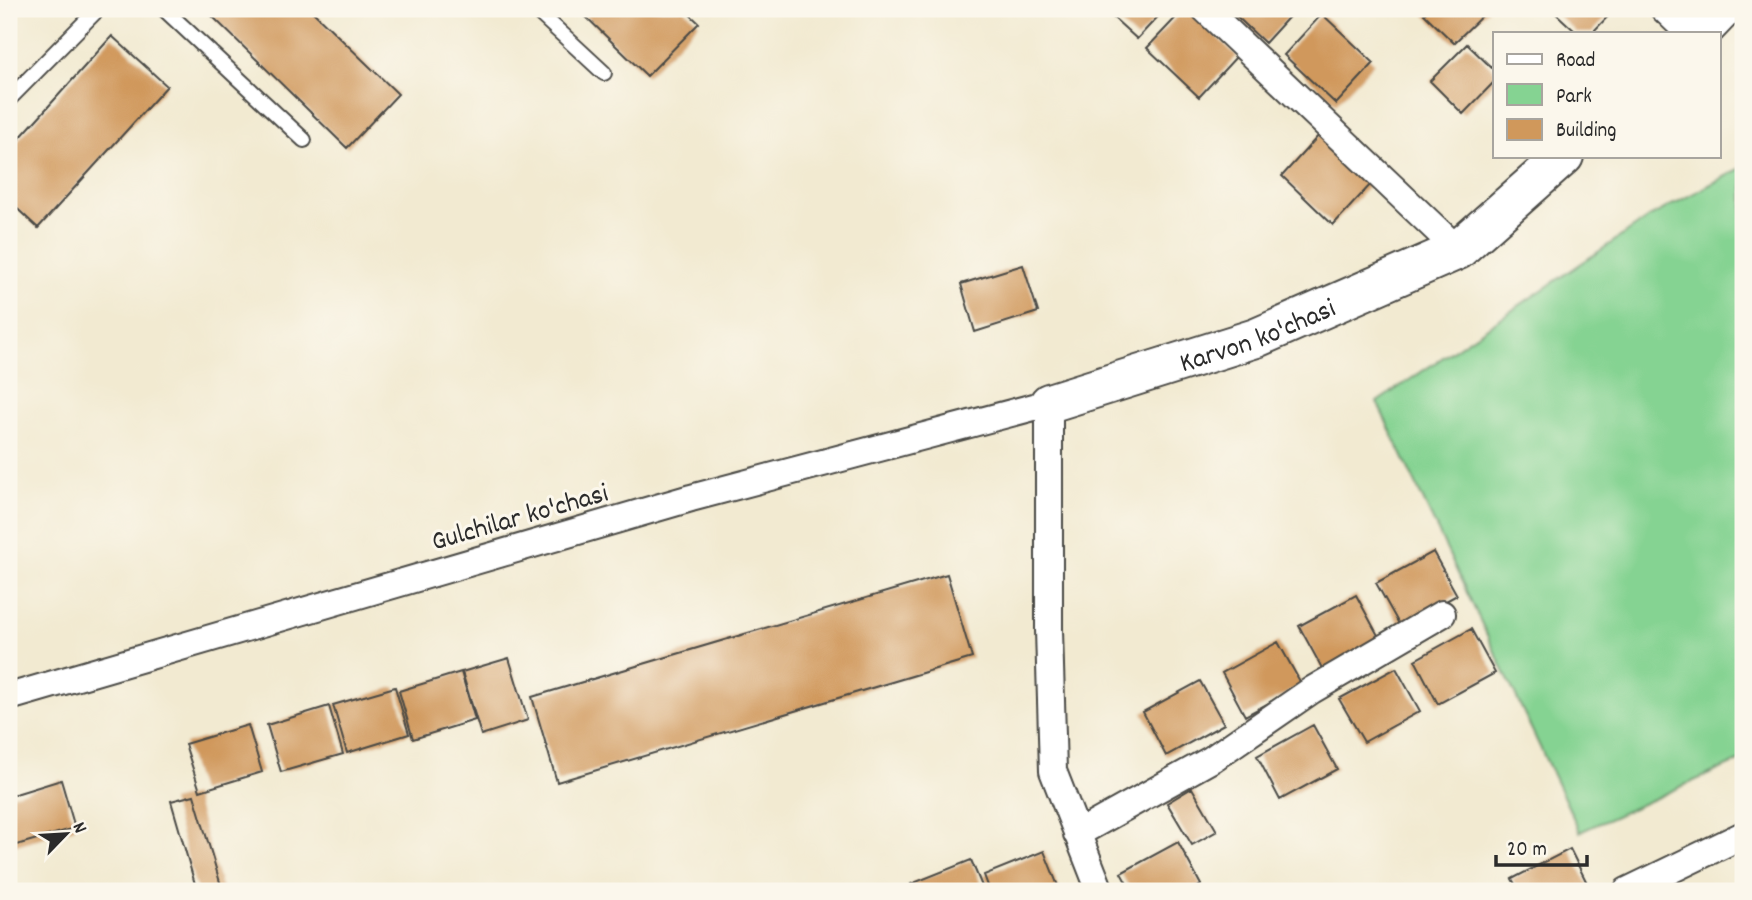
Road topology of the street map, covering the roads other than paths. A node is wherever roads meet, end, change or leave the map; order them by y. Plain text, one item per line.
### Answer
1 (98, 9) edge
2 (164, 9) edge
3 (536, 9) edge
4 (1205, 9) edge
5 (1664, 9) edge
6 (1723, 9) edge
7 (1688, 32) edge
8 (1701, 32) edge
9 (604, 73) dead end
10 (9, 99) edge
11 (304, 140) dead end
12 (1562, 158) edge
13 (1458, 250) junction
14 (1049, 403) junction
15 (1442, 614) dead end
16 (9, 697) edge
17 (1077, 834) junction
18 (1743, 835) edge
19 (1100, 891) edge
20 (1627, 891) edge

1 - 10 lane
2 - 11 lane
3 - 9 lane
4 - 13 street
5 - 7 street
6 - 8 street
12 - 13 street, Karvon ko'chasi
13 - 14 street, Karvon ko'chasi
14 - 16 street, Gulchilar ko'chasi
14 - 17 street
15 - 17 street
17 - 19 street
18 - 20 street

